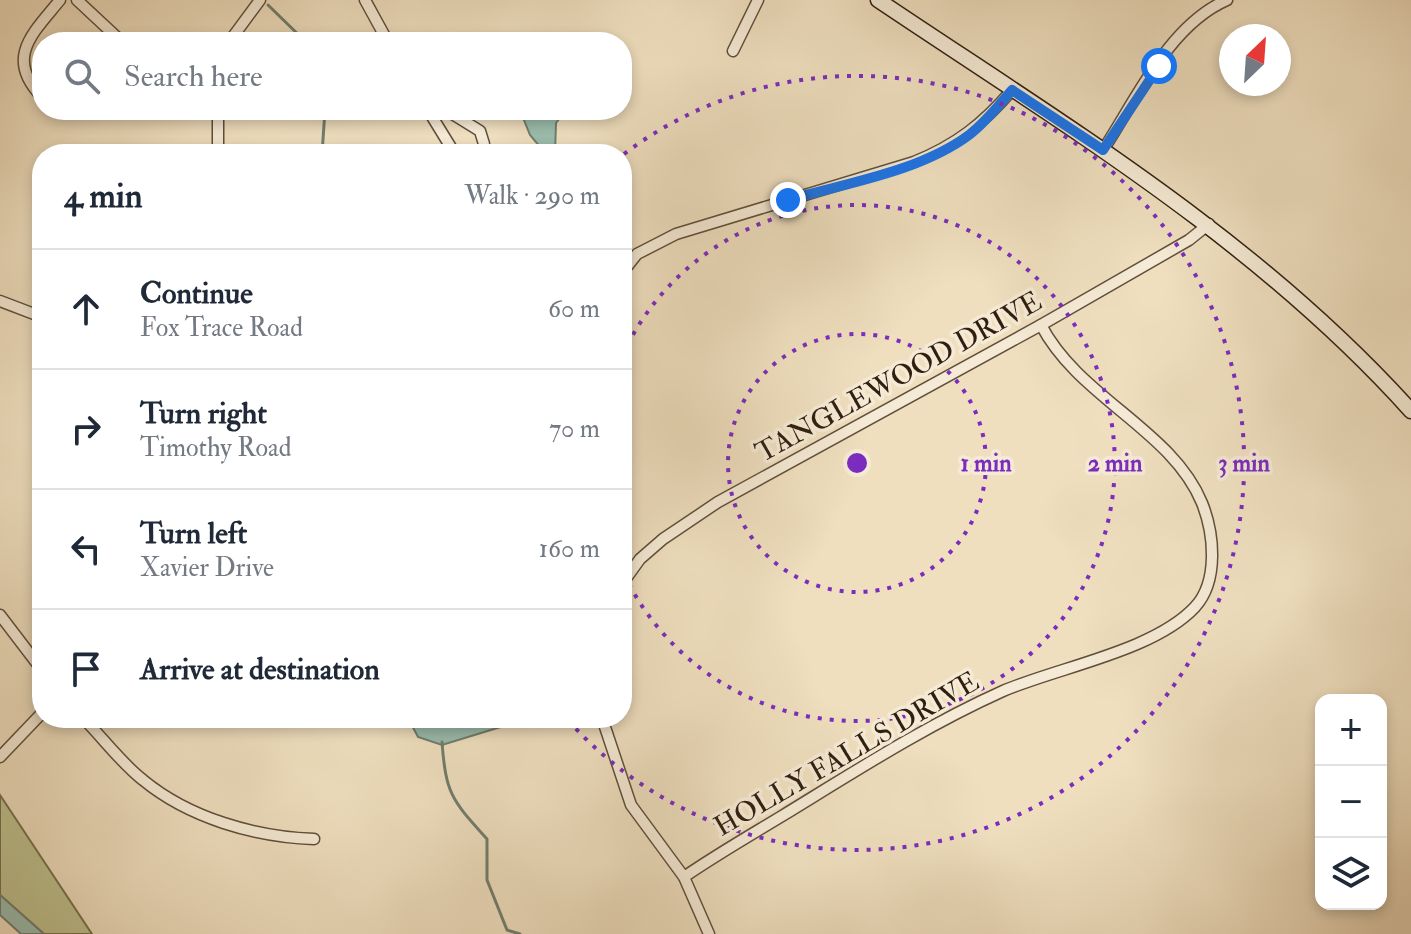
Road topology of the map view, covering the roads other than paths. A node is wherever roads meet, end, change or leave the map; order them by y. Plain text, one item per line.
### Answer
1 (60, 0) edge
2 (77, 0) edge
3 (260, 0) edge
4 (365, 0) edge
5 (758, 0) edge
6 (878, 0) edge
7 (1223, 1) edge
8 (34, 32) edge
9 (111, 32) edge
10 (236, 32) edge
11 (383, 32) edge
12 (32, 35) edge
13 (733, 51) dead end
14 (32, 85) edge
15 (1012, 90) junction
16 (218, 120) edge
17 (434, 120) edge
18 (462, 120) edge
19 (218, 144) edge
20 (449, 144) edge
21 (484, 144) edge
22 (1103, 150) junction
23 (1209, 224) junction
24 (632, 260) edge
25 (0, 301) edge
26 (32, 313) edge
27 (1041, 325) junction
28 (1411, 411) edge
29 (632, 564) edge
30 (0, 615) edge
31 (32, 657) edge
32 (32, 723) edge
33 (93, 728) edge
34 (605, 728) edge
35 (0, 757) edge
36 (314, 839) dead end
37 (684, 877) junction
38 (709, 934) edge

1 - 8 street
2 - 9 street
3 - 10 street
4 - 11 street
5 - 13 street
6 - 15 main road
7 - 22 street
12 - 14 street
15 - 22 main road
15 - 24 street
16 - 19 street
17 - 20 street
18 - 21 street
22 - 23 main road
23 - 27 street, TANGLEWOOD DRIVE
23 - 28 main road
25 - 26 street
27 - 29 street, TANGLEWOOD DRIVE
27 - 37 street, HOLLY FALLS DRIVE
30 - 31 street
32 - 35 street
33 - 36 street
34 - 37 street
37 - 38 street

